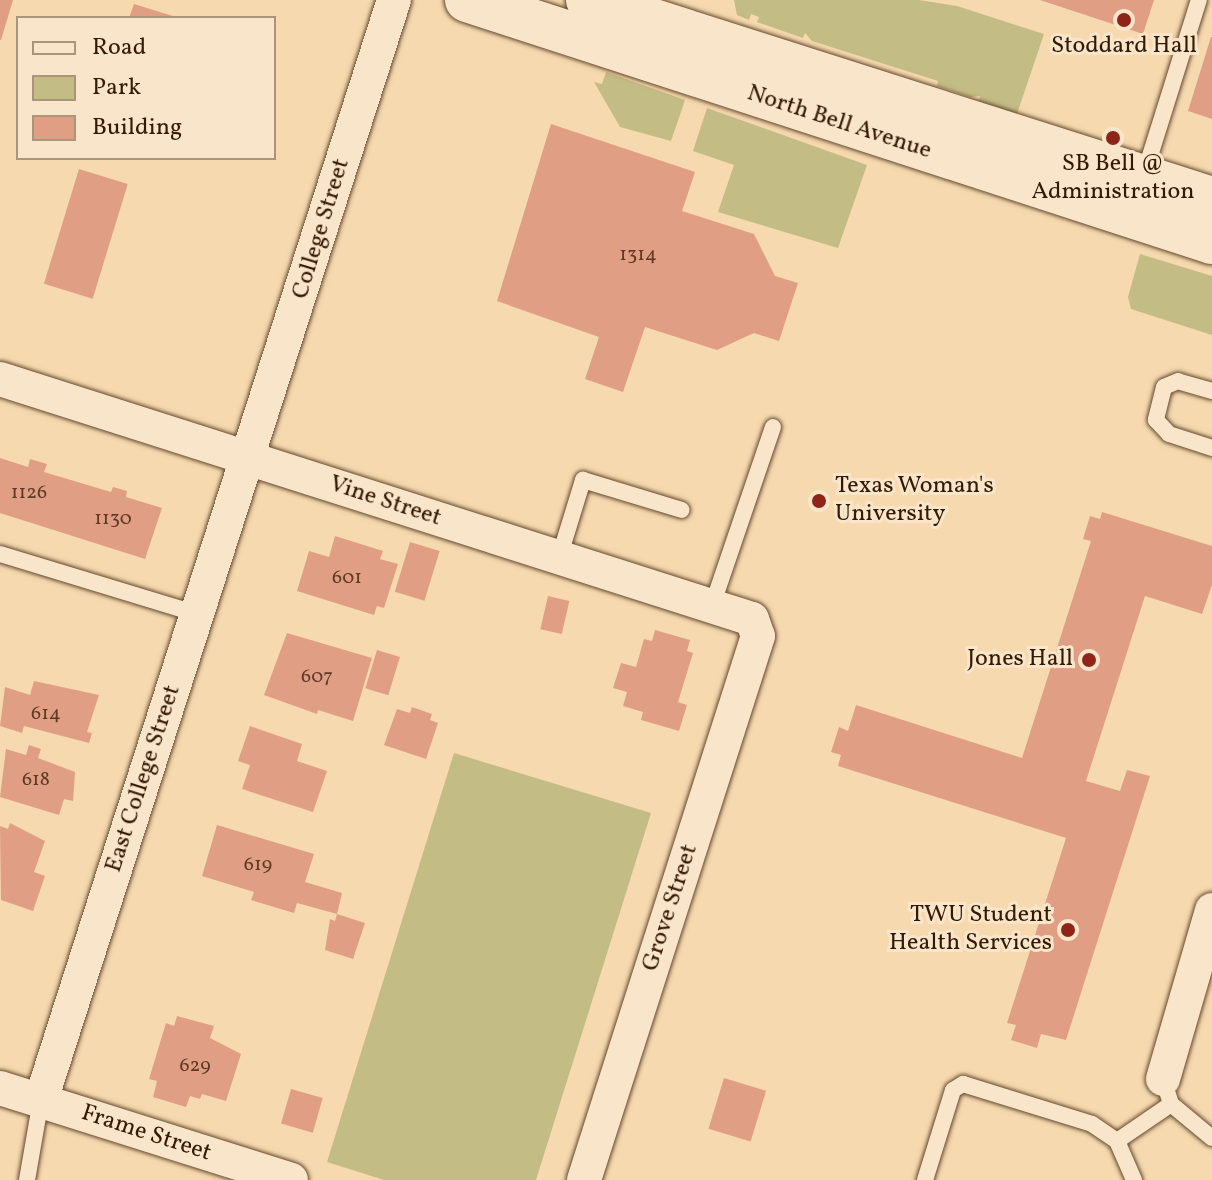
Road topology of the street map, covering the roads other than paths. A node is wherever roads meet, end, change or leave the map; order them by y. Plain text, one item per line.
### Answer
1 (394, 0) edge
2 (467, 0) edge
3 (1199, 0) edge
4 (604, 2) edge
5 (1143, 177) junction
6 (1212, 199) edge
7 (1212, 242) edge
8 (0, 379) edge
9 (1212, 391) edge
10 (773, 427) dead end
11 (1212, 448) edge
12 (248, 459) junction
13 (682, 510) dead end
14 (0, 554) edge
15 (559, 558) junction
16 (712, 606) junction
17 (198, 614) junction
18 (758, 636) joint
19 (1212, 910) edge
20 (0, 1088) edge
21 (1167, 1092) junction
22 (41, 1100) junction
23 (1212, 1138) edge
24 (1117, 1141) junction
25 (27, 1180) edge
26 (291, 1180) edge
27 (584, 1180) edge
28 (925, 1180) edge
29 (1134, 1180) edge

1 - 12 street, College Street
2 - 7 main road, North Bell Avenue
3 - 5 lane
4 - 5 main road, North Bell Avenue
5 - 6 main road, North Bell Avenue
8 - 12 street, Vine Street
9 - 11 lane
10 - 16 lane
12 - 15 street, Vine Street
12 - 17 street, East College Street
13 - 15 lane
14 - 17 lane
15 - 16 street, Vine Street
16 - 18 street, Vine Street
17 - 22 street, East College Street
18 - 27 street, Grove Street
19 - 21 street
20 - 22 street, Frame Street
21 - 23 lane
21 - 24 lane
22 - 25 lane
22 - 26 street, Frame Street
24 - 28 lane
24 - 29 lane

